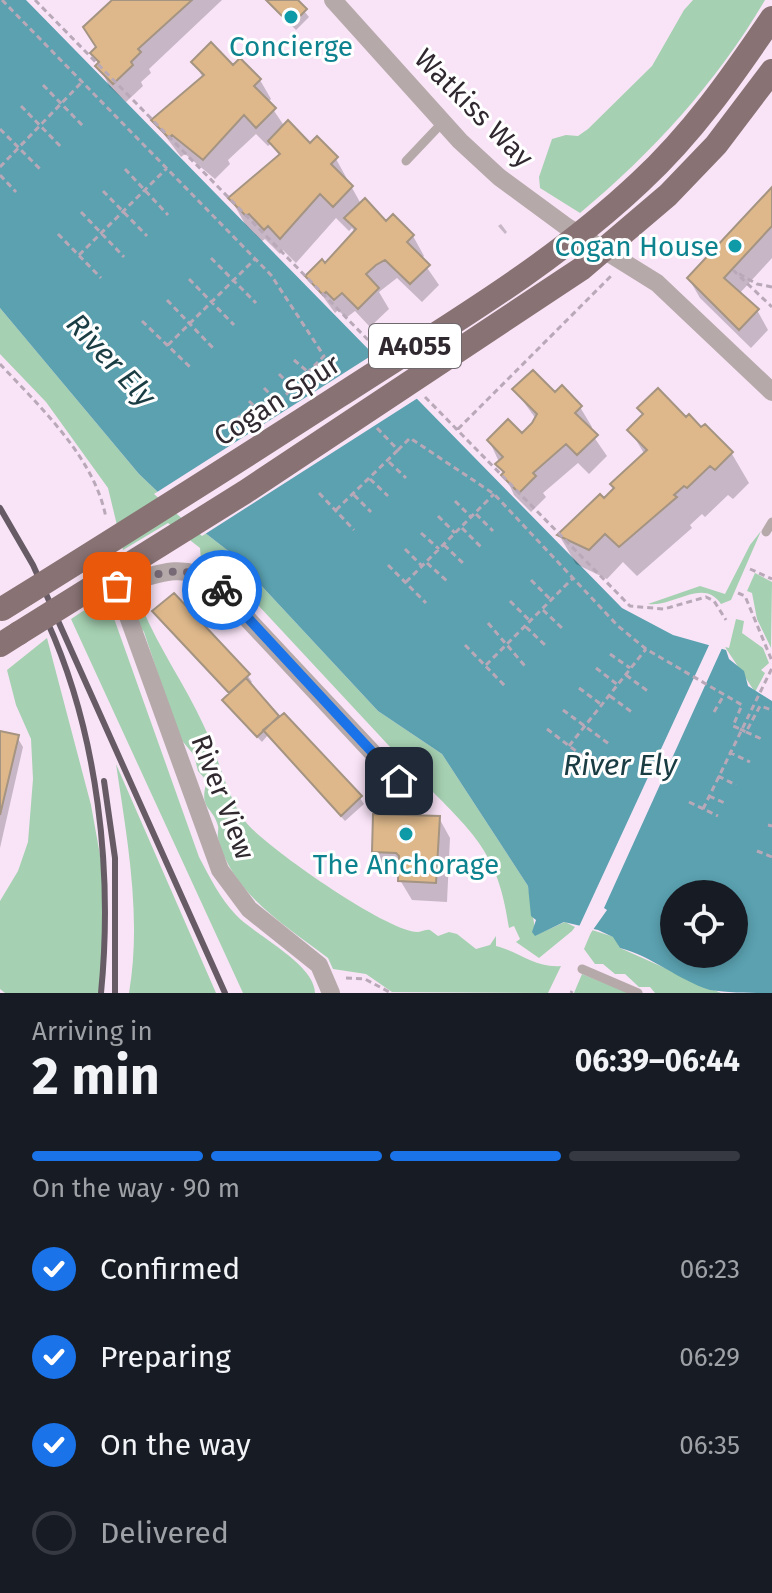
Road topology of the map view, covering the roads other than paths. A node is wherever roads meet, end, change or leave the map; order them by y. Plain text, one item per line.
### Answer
1 (333, 0) edge
2 (772, 18) edge
3 (772, 71) edge
4 (443, 122) junction
5 (406, 161) dead end
6 (772, 392) edge
7 (772, 522) edge
8 (766, 532) dead end
9 (1, 610) edge
10 (9, 639) edge
11 (399, 781) dead end
12 (582, 969) dead end
13 (331, 993) edge
14 (638, 993) edge

1 - 4 street, Watkiss Way
2 - 9 main road, Cogan Spur / A4055, bridge
3 - 10 main road, A4055, bridge
4 - 5 lane
4 - 6 street, Watkiss Way
7 - 8 lane
11 - 13 street, River View
12 - 14 lane

